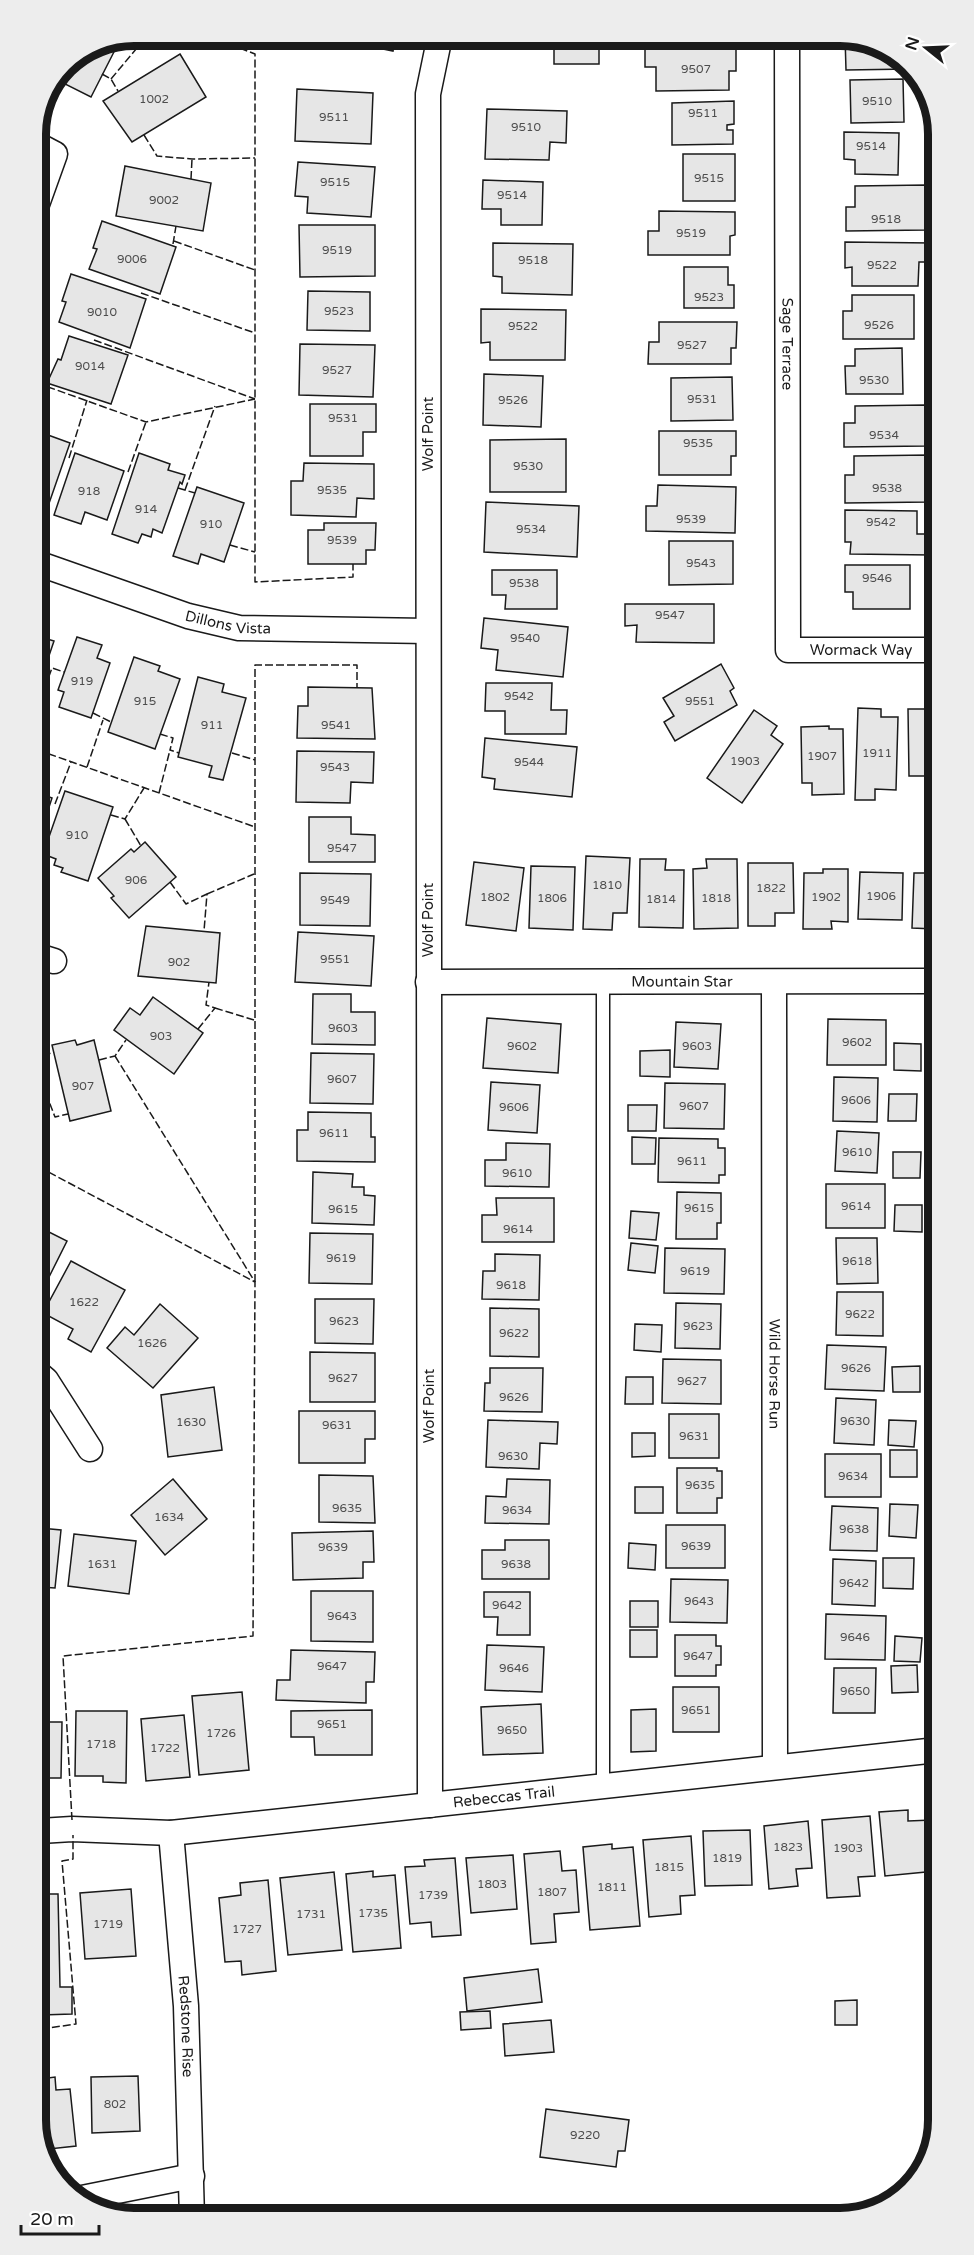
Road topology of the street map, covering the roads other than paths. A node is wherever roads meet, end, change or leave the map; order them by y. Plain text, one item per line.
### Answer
1 (438, 47) edge
2 (787, 47) edge
3 (47, 567) edge
4 (428, 631) junction
5 (788, 650) joint
6 (928, 650) edge
7 (603, 981) junction
8 (928, 981) edge
9 (428, 982) junction
10 (774, 982) junction
11 (47, 1382) edge
12 (90, 1449) dead end
13 (928, 1750) edge
14 (776, 1766) junction
15 (603, 1786) junction
16 (430, 1804) junction
17 (47, 1831) edge
18 (171, 1833) junction
19 (192, 2176) junction
20 (90, 2196) edge
21 (192, 2208) edge

1 - 4 street, Wolf Point
2 - 5 street, Sage Terrace
3 - 4 street, Dillons Vista
4 - 9 street, Wolf Point
5 - 6 street, Wormack Way
7 - 9 street, Mountain Star
7 - 10 street, Mountain Star
7 - 15 lane
8 - 10 street, Mountain Star
9 - 16 street, Wolf Point
10 - 14 street, Wild Horse Run
11 - 12 street
13 - 14 street, Rebeccas Trail
14 - 15 street, Rebeccas Trail
15 - 16 street, Rebeccas Trail
16 - 18 street, Rebeccas Trail
17 - 18 street, Rebeccas Trail
18 - 19 street, Redstone Rise
19 - 20 street
19 - 21 street, Redstone Rise

